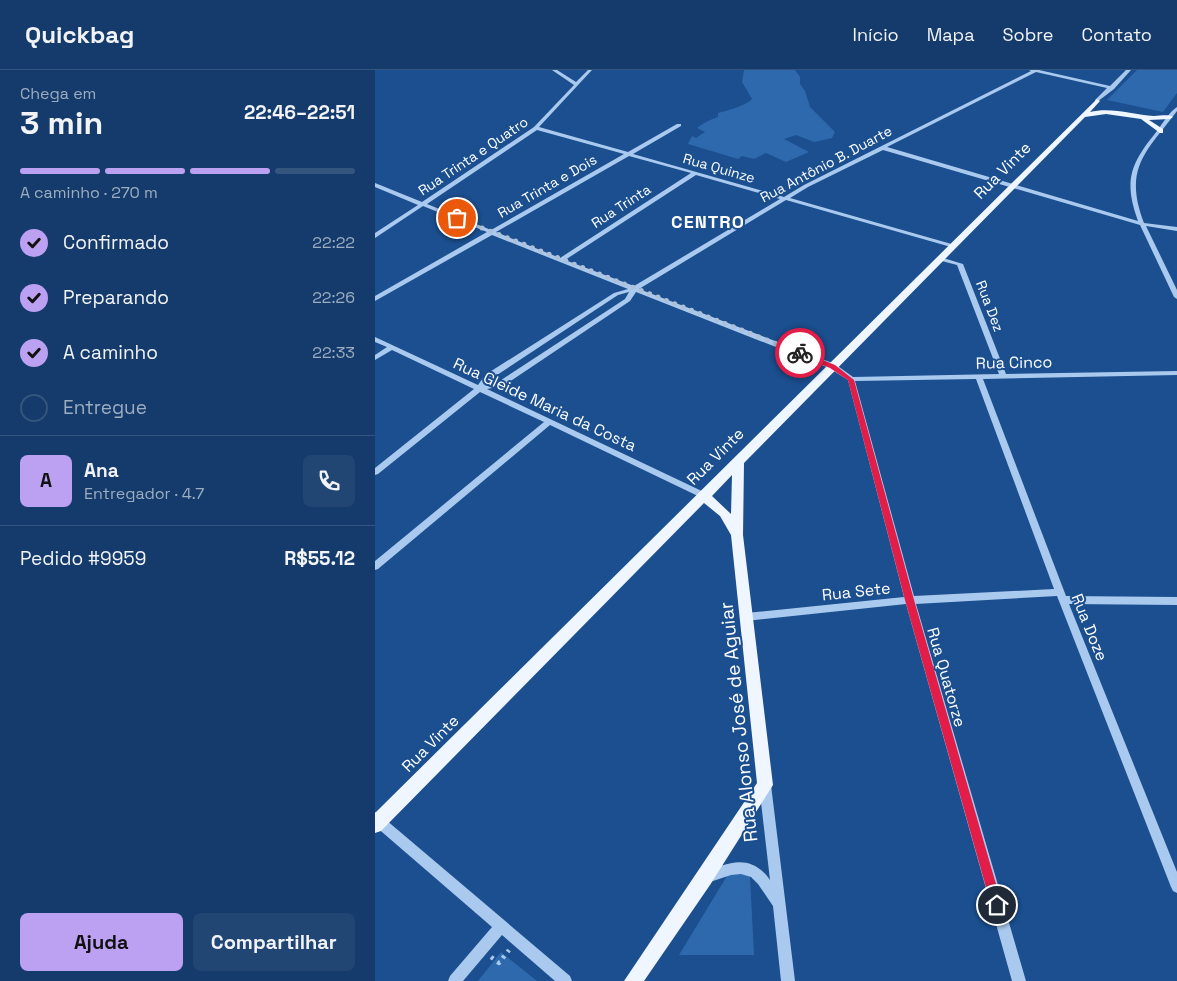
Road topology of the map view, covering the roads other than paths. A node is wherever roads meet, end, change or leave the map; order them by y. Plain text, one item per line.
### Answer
1 (554, 70) edge
2 (590, 70) edge
3 (1034, 70) edge
4 (1129, 70) edge
5 (577, 85) junction
6 (1112, 88) junction
7 (1097, 101) junction
8 (1106, 103) dead end
9 (1177, 108) edge
10 (1115, 109) junction
11 (1131, 112) junction
12 (1084, 115) junction
13 (1141, 118) junction
14 (1174, 118) edge
15 (679, 126) dead end
16 (536, 128) junction
17 (1160, 131) junction
18 (883, 148) junction
19 (629, 154) junction
20 (695, 173) junction
21 (375, 186) edge
22 (1013, 186) junction
23 (784, 198) junction
24 (422, 204) junction
25 (1142, 224) junction
26 (1177, 229) edge
27 (491, 232) junction
28 (375, 236) edge
29 (953, 246) junction
30 (940, 259) junction
31 (560, 260) junction
32 (635, 289) junction
33 (1177, 297) edge
34 (375, 299) edge
35 (375, 339) edge
36 (392, 347) junction
37 (375, 358) edge
38 (833, 366) junction
39 (1177, 373) edge
40 (1003, 376) junction
41 (979, 377) junction
42 (851, 380) junction
43 (479, 389) junction
44 (549, 422) junction
45 (738, 460) junction
46 (375, 472) edge
47 (703, 495) junction
48 (737, 535) junction
49 (375, 566) edge
50 (1061, 596) junction
51 (910, 600) junction
52 (1177, 600) edge
53 (746, 617) junction
54 (765, 785) junction
55 (376, 821) edge
56 (704, 878) junction
57 (1177, 887) edge
58 (779, 905) junction
59 (501, 926) junction
60 (455, 981) edge
61 (565, 981) edge
62 (633, 981) edge
63 (788, 981) edge
64 (1019, 981) edge

1 - 5 street
2 - 5 street, Rua Trinta e Quatro
3 - 6 street
3 - 18 street, Rua Antônio B. Duarte
4 - 6 street
5 - 16 street, Rua Trinta e Quatro
6 - 7 street
7 - 8 main road
7 - 10 main road
7 - 12 main road, Rua Vinte
9 - 14 street
10 - 11 main road
10 - 12 main road
11 - 13 main road
11 - 14 main road
12 - 22 main road, Rua Vinte
13 - 14 main road
13 - 17 main road
14 - 17 street
15 - 19 street, Rua Trinta e Dois
16 - 19 street, Rua Quinze
16 - 24 street, Rua Trinta e Quatro
17 - 25 street
18 - 22 street
18 - 23 street, Rua Antônio B. Duarte
19 - 20 street, Rua Quinze
19 - 27 street, Rua Trinta e Dois
20 - 23 street, Rua Quinze
20 - 31 street, Rua Trinta
21 - 24 street
22 - 25 street
22 - 29 main road, Rua Vinte
23 - 29 street, Rua Quinze
23 - 32 street, Rua Antônio B. Duarte
24 - 27 street
24 - 28 street, Rua Trinta e Quatro
25 - 26 street
25 - 33 street
27 - 31 street
27 - 34 street, Rua Trinta e Dois
29 - 30 main road, Rua Vinte
30 - 38 main road, Rua Vinte
30 - 40 street, Rua Dez
31 - 32 street
32 - 38 street
32 - 43 street, Rua Antônio B. Duarte
32 - 43 street, Rua Antônio B. Duarte
35 - 36 street, Rua Gleide Maria da Costa
36 - 37 street
36 - 43 street, Rua Gleide Maria da Costa
38 - 42 street
38 - 45 main road, Rua Vinte
39 - 40 street, Rua Cinco
40 - 41 street, Rua Cinco
41 - 42 street, Rua Cinco
41 - 50 street, Rua Doze
42 - 51 street, Rua Quatorze
43 - 44 street, Rua Gleide Maria da Costa
43 - 46 street, Rua Antônio B. Duarte
44 - 47 street, Rua Gleide Maria da Costa
44 - 49 street
45 - 47 main road, Rua Vinte
45 - 48 main road, Rua Alonso José de Aguiar
47 - 48 main road
47 - 55 main road, Rua Vinte
48 - 53 main road, Rua Alonso José de Aguiar
50 - 51 street, Rua Sete
50 - 52 street, Rua Sete
50 - 57 street, Rua Doze
51 - 53 street, Rua Sete
51 - 64 street, Rua Quatorze
53 - 54 main road, Rua Alonso José de Aguiar
54 - 56 main road
54 - 58 street, Rua Alonso José de Aguiar
55 - 59 street
56 - 58 street, Rua Alonso José de Aguiar
56 - 62 main road
58 - 63 street, Rua Alonso José de Aguiar
59 - 60 street
59 - 61 street

